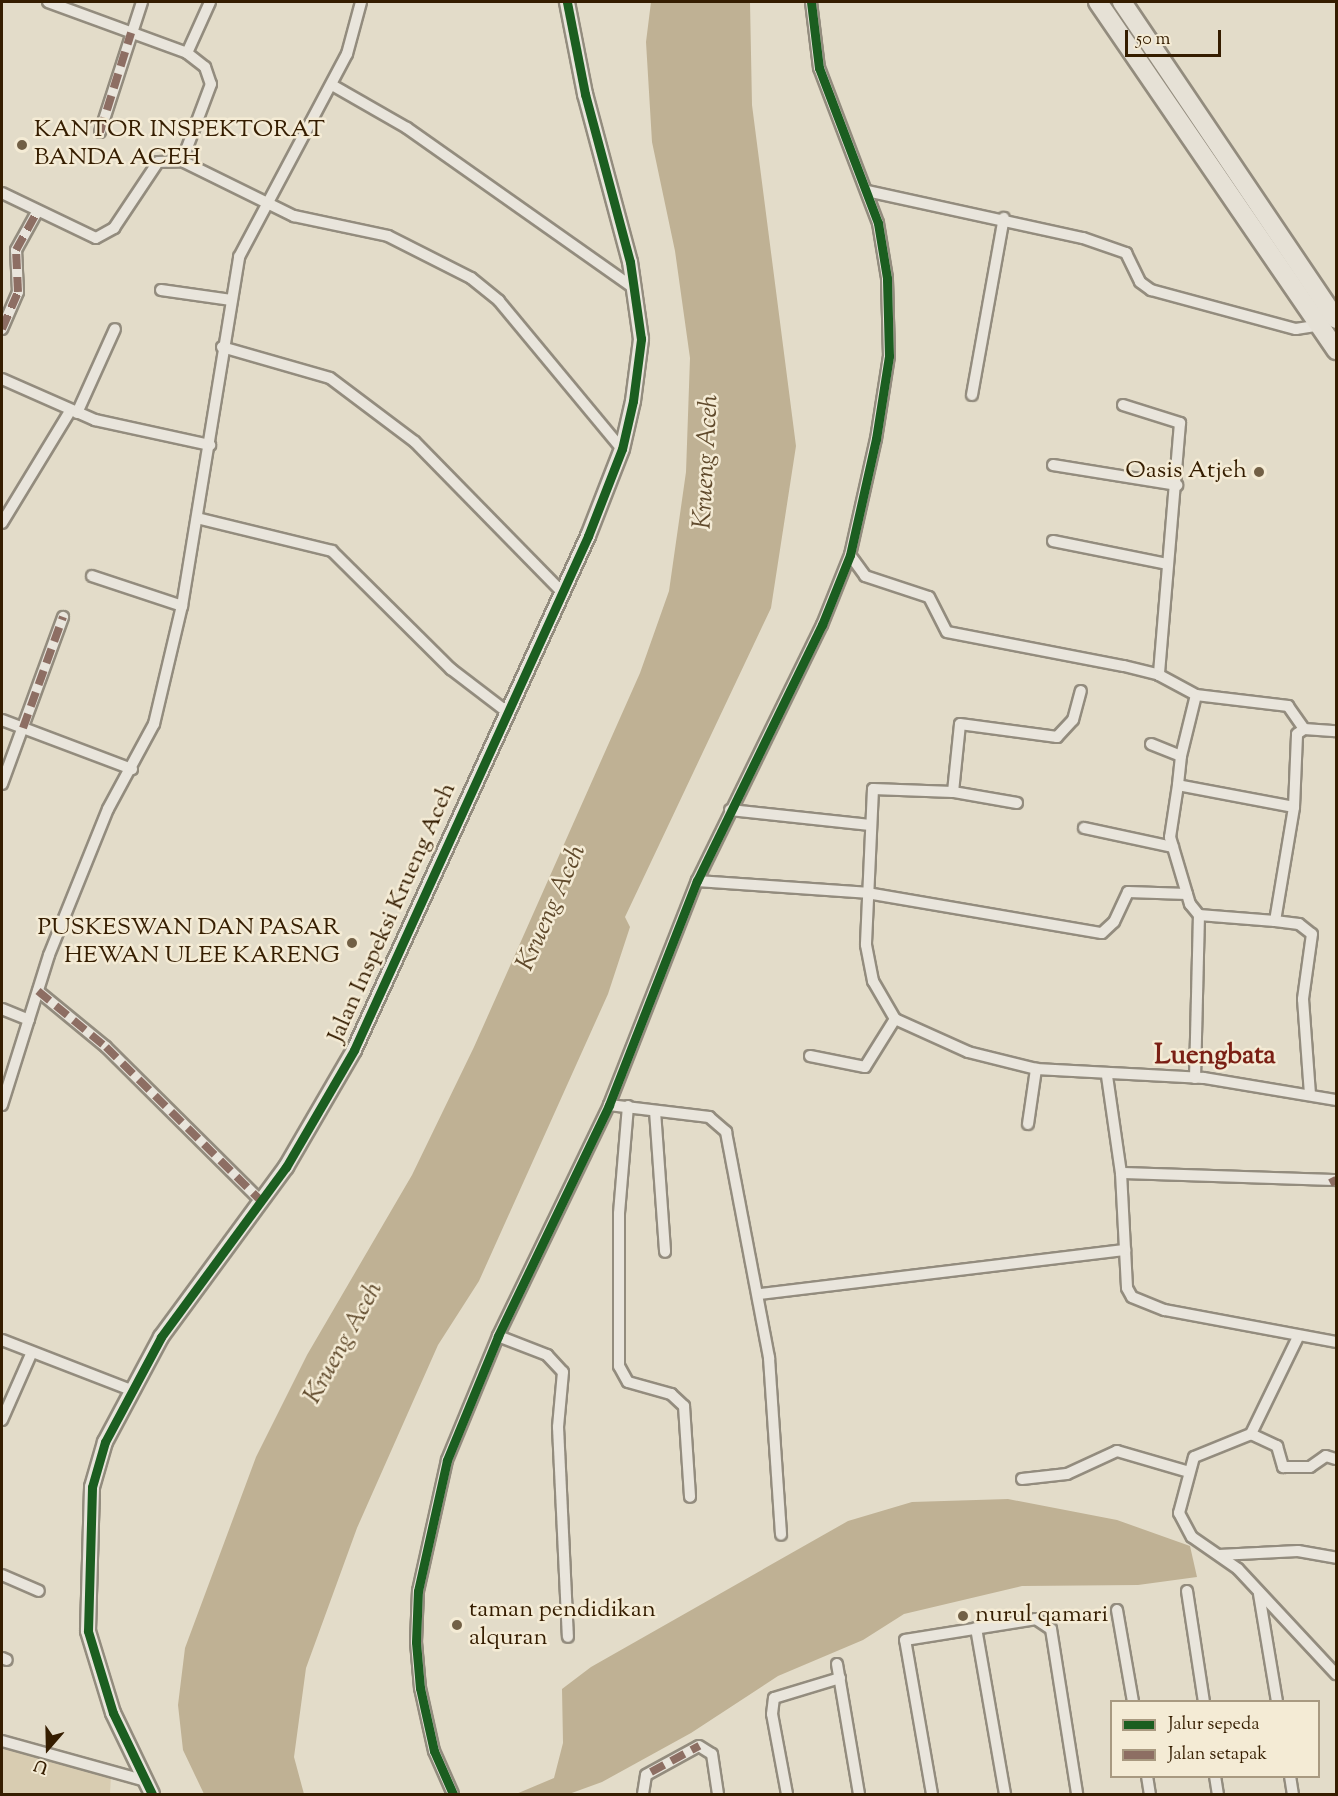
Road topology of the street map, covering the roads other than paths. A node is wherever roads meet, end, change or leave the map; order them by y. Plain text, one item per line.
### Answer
1 (48, 2) edge
2 (142, 2) edge
3 (210, 2) edge
4 (361, 2) edge
5 (567, 2) edge
6 (811, 2) edge
7 (1125, 2) edge
8 (1102, 7) edge
9 (131, 33) junction
10 (187, 53) junction
11 (332, 85) junction
12 (100, 132) dead end
13 (182, 161) junction
14 (867, 191) junction
15 (2, 194) edge
16 (267, 203) junction
17 (37, 212) junction
18 (1004, 218) junction
19 (633, 288) junction
20 (161, 290) dead end
21 (231, 300) junction
22 (1328, 322) edge
23 (2, 329) edge
24 (115, 329) dead end
25 (222, 347) junction
26 (1336, 350) edge
27 (2, 379) edge
28 (972, 395) dead end
29 (1123, 405) dead end
30 (73, 412) junction
31 (210, 445) junction
32 (622, 449) junction
33 (1053, 465) dead end
34 (1177, 485) junction
35 (197, 518) junction
36 (2, 524) edge
37 (1053, 541) dead end
38 (850, 555) junction
39 (1167, 564) junction
40 (92, 576) dead end
41 (562, 592) junction
42 (182, 606) junction
43 (63, 617) dead end
44 (1159, 675) junction
45 (1081, 691) dead end
46 (1196, 695) junction
47 (506, 711) junction
48 (2, 720) edge
49 (23, 728) junction
50 (1304, 729) junction
51 (1336, 731) edge
52 (1151, 744) dead end
53 (1181, 756) junction
54 (132, 769) junction
55 (2, 784) edge
56 (1178, 785) junction
57 (953, 792) junction
58 (1017, 803) dead end
59 (1294, 807) junction
60 (730, 810) junction
61 (870, 825) junction
62 (1084, 828) dead end
63 (1173, 847) junction
64 (697, 881) junction
65 (867, 893) junction
66 (1187, 894) junction
67 (1199, 915) junction
68 (1275, 921) junction
69 (38, 991) junction
70 (2, 1009) edge
71 (895, 1019) junction
72 (29, 1020) junction
73 (810, 1056) dead end
74 (1036, 1069) junction
75 (1107, 1076) junction
76 (1195, 1078) junction
77 (1310, 1094) junction
78 (1336, 1100) edge
79 (2, 1105) edge
80 (609, 1105) junction
81 (628, 1106) junction
82 (655, 1111) junction
83 (1028, 1124) dead end
84 (1121, 1173) junction
85 (1336, 1180) edge
86 (260, 1200) junction
87 (1125, 1250) junction
88 (665, 1252) dead end
89 (760, 1294) junction
90 (498, 1336) junction
91 (1298, 1337) junction
92 (2, 1340) edge
93 (1336, 1342) edge
94 (32, 1352) junction
95 (131, 1390) junction
96 (2, 1420) edge
97 (1251, 1434) junction
98 (1336, 1459) edge
99 (1186, 1471) junction
100 (1022, 1479) dead end
101 (690, 1497) dead end
102 (781, 1535) dead end
103 (1219, 1555) junction
104 (1336, 1558) edge
105 (2, 1575) edge
106 (39, 1591) dead end
107 (1187, 1591) dead end
108 (1259, 1594) junction
109 (1116, 1610) dead end
110 (976, 1628) junction
111 (568, 1637) dead end
112 (837, 1664) dead end
113 (1336, 1674) edge
114 (840, 1678) junction
115 (1133, 1700) edge
116 (1204, 1700) edge
117 (1277, 1700) edge
118 (2, 1741) edge
119 (1147, 1778) edge
120 (1215, 1778) edge
121 (1290, 1778) edge
122 (146, 1780) junction
123 (152, 1794) edge
124 (453, 1794) edge
125 (643, 1794) edge
126 (718, 1794) edge
127 (787, 1794) edge
128 (859, 1794) edge
129 (932, 1794) edge
130 (1005, 1794) edge
131 (1077, 1794) edge
132 (1150, 1794) edge
133 (1218, 1794) edge
134 (1293, 1794) edge

1 - 9 street
2 - 9 street
3 - 10 street
4 - 11 street
5 - 19 street, Jalan Inspeksi Krueng Aceh
6 - 14 street
7 - 8 street
7 - 22 highway
8 - 22 highway
9 - 10 street
9 - 12 street
10 - 13 street
11 - 16 street
11 - 19 street
13 - 16 street
13 - 17 street
14 - 18 street
14 - 38 street
15 - 17 street
16 - 21 street
16 - 32 street
17 - 23 street
18 - 22 street
18 - 28 street
19 - 32 street, Jalan Inspeksi Krueng Aceh
20 - 21 street
21 - 25 street
22 - 26 highway
24 - 30 street
25 - 31 street
25 - 41 street
27 - 30 street
29 - 34 street
30 - 31 street
30 - 36 street
31 - 35 street
32 - 41 street, Jalan Inspeksi Krueng Aceh
33 - 34 street
34 - 39 street
35 - 42 street
35 - 47 street
37 - 39 street
38 - 44 street
38 - 60 street
39 - 44 street
40 - 42 street
41 - 47 street, Jalan Inspeksi Krueng Aceh
42 - 54 street
43 - 49 street
44 - 46 street
45 - 57 street
46 - 50 street
46 - 53 street
47 - 86 street, Jalan Inspeksi Krueng Aceh
48 - 49 street
49 - 54 street
49 - 55 street
50 - 51 street
50 - 59 street
52 - 53 street
53 - 56 street
54 - 69 street
56 - 59 street
56 - 63 street
57 - 58 street
57 - 61 street
59 - 68 street
60 - 61 street
60 - 64 street
61 - 65 street
62 - 63 street
63 - 66 street
64 - 65 street
64 - 80 street
65 - 66 street
65 - 71 street
66 - 67 street
67 - 68 street
67 - 76 street
68 - 77 street
69 - 72 street
69 - 86 street
70 - 72 street
71 - 73 street
71 - 74 street
72 - 79 street
74 - 75 street
74 - 83 street
75 - 76 street
75 - 84 street
76 - 77 street
77 - 78 street
80 - 81 street
80 - 90 street
81 - 82 street
81 - 101 street
82 - 88 street
82 - 89 street
84 - 85 street
84 - 87 street
86 - 95 street, Jalan Inspeksi Krueng Aceh
87 - 89 street
87 - 91 street
89 - 102 street
90 - 111 street
90 - 124 street
91 - 93 street
91 - 97 street
92 - 94 street
94 - 95 street
94 - 96 street
95 - 122 street, Jalan Inspeksi Krueng Aceh
97 - 98 street
97 - 99 street
99 - 100 street
99 - 103 street
103 - 104 street
103 - 108 street
105 - 106 street
107 - 116 street
108 - 113 street
108 - 117 street
109 - 115 street
110 - 129 street
110 - 130 street
110 - 131 street
112 - 114 street
114 - 127 street
114 - 128 street
118 - 122 street
119 - 132 street
120 - 133 street
121 - 134 street
122 - 123 street, Jalan Inspeksi Krueng Aceh
125 - 126 street

